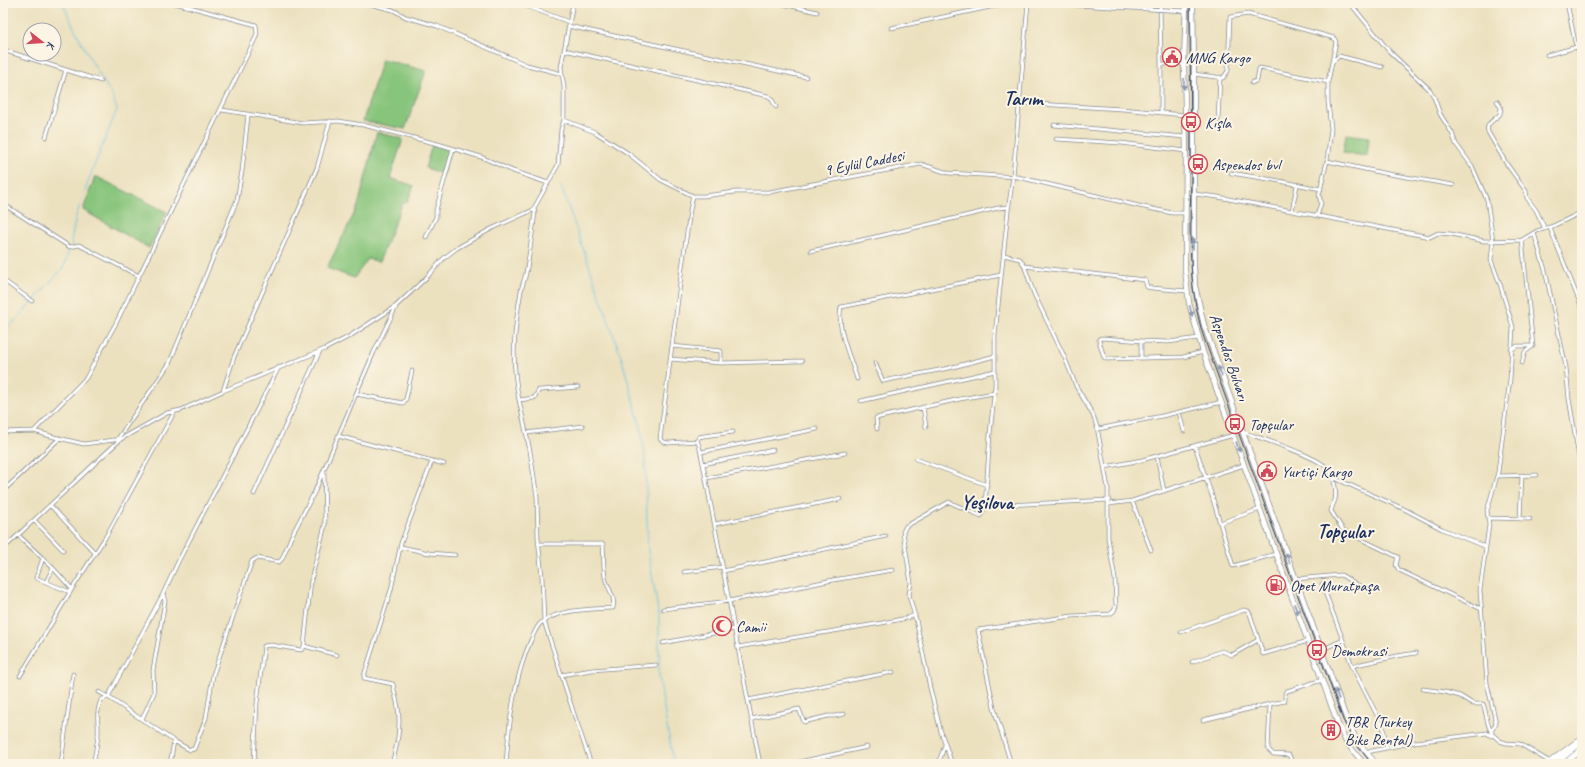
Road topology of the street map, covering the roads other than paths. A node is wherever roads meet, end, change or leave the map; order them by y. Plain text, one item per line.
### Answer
1 (175, 3) edge
2 (366, 3) edge
3 (518, 3) edge
4 (573, 3) edge
5 (780, 3) edge
6 (1009, 3) edge
7 (1028, 3) edge
8 (1074, 3) edge
9 (1160, 3) edge
10 (1186, 3) edge
11 (1193, 3) edge
12 (1350, 3) edge
13 (1567, 3) edge
14 (1160, 10) junction
15 (1186, 11) junction
16 (817, 12) dead end
17 (569, 22) junction
18 (568, 26) junction
19 (890, 28) dead end
20 (1577, 47) junction
21 (3, 50) edge
22 (564, 50) junction
23 (1548, 55) dead end
24 (1582, 59) edge
25 (1332, 62) junction
26 (1161, 64) junction
27 (1184, 64) junction
28 (1382, 68) dead end
29 (66, 70) junction
30 (562, 74) junction
31 (1194, 74) junction
32 (806, 77) dead end
33 (1220, 77) junction
34 (101, 81) dead end
35 (1328, 82) junction
36 (1252, 83) dead end
37 (1497, 101) dead end
38 (1020, 103) junction
39 (776, 107) dead end
40 (222, 110) junction
41 (1161, 113) junction
42 (248, 115) junction
43 (1184, 115) junction
44 (564, 120) junction
45 (330, 121) junction
46 (1218, 121) dead end
47 (1054, 125) dead end
48 (46, 137) dead end
49 (1185, 137) junction
50 (1056, 139) dead end
51 (453, 149) junction
52 (1186, 150) junction
53 (1327, 161) junction
54 (1231, 173) dead end
55 (1013, 176) junction
56 (548, 183) junction
57 (1297, 185) junction
58 (1453, 185) dead end
59 (1321, 189) junction
60 (1194, 194) junction
61 (694, 196) junction
62 (3, 204) edge
63 (534, 207) junction
64 (1009, 207) junction
65 (1292, 211) junction
66 (1582, 212) edge
67 (1186, 213) junction
68 (1317, 216) junction
69 (1550, 228) junction
70 (1545, 229) junction
71 (1534, 233) junction
72 (426, 236) dead end
73 (1522, 240) junction
74 (1493, 241) junction
75 (811, 251) dead end
76 (1004, 255) junction
77 (1024, 266) junction
78 (1001, 275) junction
79 (139, 276) junction
80 (3, 280) edge
81 (1187, 291) junction
82 (32, 301) dead end
83 (396, 306) junction
84 (1582, 308) edge
85 (1199, 338) junction
86 (1144, 341) junction
87 (672, 346) junction
88 (1533, 346) junction
89 (1511, 350) junction
90 (320, 351) junction
91 (1203, 352) junction
92 (995, 356) junction
93 (1141, 357) junction
94 (670, 359) junction
95 (802, 361) dead end
96 (721, 363) junction
97 (875, 363) dead end
98 (1522, 364) dead end
99 (279, 367) junction
100 (412, 371) dead end
101 (995, 371) junction
102 (857, 379) dead end
103 (578, 386) dead end
104 (222, 391) junction
105 (994, 393) junction
106 (356, 394) junction
107 (519, 400) junction
108 (861, 401) dead end
109 (1222, 402) junction
110 (924, 407) junction
111 (175, 411) junction
112 (1179, 412) junction
113 (583, 426) dead end
114 (926, 427) dead end
115 (817, 429) dead end
116 (877, 429) dead end
117 (1098, 429) junction
118 (34, 431) junction
119 (1184, 431) dead end
120 (3, 432) edge
121 (733, 432) dead end
122 (1243, 432) junction
123 (526, 433) junction
124 (1234, 435) junction
125 (338, 436) junction
126 (60, 438) junction
127 (119, 440) junction
128 (697, 441) junction
129 (1195, 446) junction
130 (773, 450) dead end
131 (701, 452) junction
132 (845, 453) dead end
133 (1157, 456) junction
134 (916, 459) dead end
135 (432, 461) junction
136 (444, 464) dead end
137 (703, 464) junction
138 (1244, 465) junction
139 (1105, 468) junction
140 (324, 470) junction
141 (1522, 475) junction
142 (1537, 475) dead end
143 (1582, 475) edge
144 (1497, 476) junction
145 (706, 478) junction
146 (1206, 478) junction
147 (1332, 478) junction
148 (987, 485) junction
149 (3, 491) edge
150 (1164, 491) junction
151 (254, 494) dead end
152 (840, 499) dead end
153 (1109, 500) junction
154 (1132, 501) junction
155 (1109, 504) junction
156 (50, 505) junction
157 (985, 506) junction
158 (1260, 509) junction
159 (1488, 518) junction
160 (1520, 519) junction
161 (1530, 519) dead end
162 (34, 520) junction
163 (1220, 523) junction
164 (715, 524) junction
165 (18, 535) junction
166 (886, 536) dead end
167 (538, 544) junction
168 (401, 547) junction
169 (1486, 547) junction
170 (3, 550) edge
171 (63, 550) dead end
172 (1151, 550) dead end
173 (96, 553) junction
174 (1276, 554) junction
175 (455, 555) dead end
176 (43, 558) junction
177 (722, 567) junction
178 (53, 568) junction
179 (893, 570) dead end
180 (723, 571) junction
181 (684, 572) dead end
182 (1295, 579) junction
183 (46, 582) junction
184 (1322, 584) dead end
185 (1361, 587) dead end
186 (71, 590) junction
187 (163, 594) junction
188 (729, 601) junction
189 (663, 609) dead end
190 (1481, 609) junction
191 (915, 615) junction
192 (544, 621) junction
193 (735, 629) junction
194 (1181, 632) dead end
195 (1258, 640) junction
196 (1343, 640) junction
197 (1308, 641) junction
198 (663, 643) dead end
199 (304, 646) junction
200 (738, 647) junction
201 (1321, 650) junction
202 (1416, 653) dead end
203 (337, 655) dead end
204 (1192, 662) dead end
205 (656, 665) dead end
206 (1352, 666) junction
207 (894, 672) dead end
208 (73, 674) dead end
209 (561, 675) junction
210 (20, 676) dead end
211 (1322, 680) junction
212 (1423, 689) dead end
213 (99, 692) dead end
214 (108, 697) junction
215 (748, 700) junction
216 (1270, 704) junction
217 (844, 714) dead end
218 (142, 719) junction
219 (751, 719) junction
220 (1203, 720) dead end
221 (1492, 733) junction
222 (1582, 738) edge
223 (174, 741) junction
224 (1582, 741) edge
225 (945, 744) junction
226 (867, 747) dead end
227 (1387, 748) junction
228 (1582, 749) edge
229 (1367, 752) junction
230 (1582, 753) edge
231 (1550, 763) edge
232 (61, 764) edge
233 (93, 764) edge
234 (170, 764) edge
235 (254, 764) edge
236 (392, 764) edge
237 (506, 764) edge
238 (592, 764) edge
239 (760, 764) edge
240 (790, 764) edge
241 (938, 764) edge
242 (952, 764) edge
243 (1011, 764) edge
244 (1293, 764) edge
245 (1364, 764) edge
246 (1376, 764) edge
247 (1564, 764) edge
248 (1570, 764) edge

1 - 40 street
2 - 30 street
3 - 17 street
4 - 17 street
5 - 16 street
6 - 19 street
7 - 38 street
8 - 14 street
9 - 14 street
10 - 15 main road, Aspendos Bulvarı
11 - 31 main road, Aspendos Bulvarı
12 - 74 street
13 - 20 street
14 - 15 street
14 - 26 street
15 - 27 main road, Aspendos Bulvarı
17 - 18 street
18 - 22 street
18 - 32 street
20 - 23 street
20 - 24 street
21 - 29 street
22 - 30 street
22 - 39 street
25 - 28 street
25 - 33 street
25 - 35 street
26 - 27 street
26 - 41 street
27 -> 43 main road, Aspendos Bulvarı
29 - 34 street
29 - 48 street
30 - 44 street
31 - 33 street
31 - 60 main road, Aspendos Bulvarı
33 - 46 street
35 - 36 street
35 - 53 street
37 - 70 street
38 - 41 street
38 - 55 street
40 - 42 street
40 - 79 street
41 - 43 street
42 - 45 street
42 - 127 street
43 - 49 main road, Aspendos Bulvarı
44 - 56 street
44 - 61 street, 9 Eylül Caddesi
45 - 51 street
45 - 104 street
47 - 49 street
49 - 52 main road, Aspendos Bulvarı
50 - 52 street
51 - 56 street
51 - 72 street
52 - 67 main road, Aspendos Bulvarı
53 - 58 street
53 - 59 street
54 - 57 street
55 - 61 street, 9 Eylül Caddesi
55 - 64 street
55 - 67 street, 9 Eylül Caddesi
56 - 63 street
57 - 59 street
57 - 65 street
59 - 68 street
60 - 65 street
122 -> 60 main road, Aspendos Bulvarı
61 - 87 street
62 - 79 street
63 - 83 street
63 - 107 street
64 - 75 street
64 - 76 street
65 - 68 street
66 - 69 street
67 - 81 main road, Aspendos Bulvarı
68 - 74 street
69 - 70 street
69 - 84 street
70 - 71 street
71 - 73 street
71 - 143 street
73 - 74 street
73 - 88 street
74 - 89 street
76 - 77 street
76 - 78 street
77 - 81 street
77 - 117 street
78 - 92 street
78 - 102 street
79 - 118 street
80 - 82 street
81 -> 85 main road, Aspendos Bulvarı
83 - 90 street
83 - 106 street
85 - 86 street
85 - 91 main road, Aspendos Bulvarı
86 - 93 street
86 - 93 street
87 - 94 street
87 - 96 street
88 - 89 street
88 - 98 street
89 - 144 street
90 - 99 street
90 - 151 street
91 - 93 street
91 - 109 main road, Aspendos Bulvarı
92 - 97 street
92 - 101 street
94 - 96 street
94 - 128 street
95 - 96 street
99 - 104 street
99 - 187 street
100 - 106 street
101 - 105 street
101 - 108 street
103 - 107 street
104 - 111 street
105 - 110 street
105 - 148 street
106 - 125 street
107 - 123 street
109 - 112 street
109 - 124 main road, Aspendos Bulvarı
110 - 114 street
110 - 116 street
111 - 127 street
111 - 173 street
112 - 117 street
112 - 119 street
113 - 123 street
115 - 131 street
117 - 139 street
118 - 120 street
118 - 126 street
121 - 128 street
122 - 147 street
182 -> 122 main road, Aspendos Bulvarı
123 - 167 street
124 - 129 street
124 -> 138 main road, Aspendos Bulvarı
125 - 135 street
125 - 140 street
126 - 127 street
126 - 149 street
127 - 156 street
128 - 131 street
129 - 133 street
129 - 146 street
130 - 137 street
131 - 137 street
132 - 145 street
133 - 139 street
133 - 150 street
134 - 148 street
135 - 136 street
135 - 168 street
137 - 145 street
138 - 146 street
138 - 158 main road, Aspendos Bulvarı
139 - 153 street
140 - 199 street
140 - 223 street
141 - 142 street
141 - 144 street
141 - 160 street
144 - 159 street
145 - 164 street
146 - 150 street
146 - 163 street
147 - 169 street
147 - 190 street
148 - 157 street
150 - 154 street
152 - 164 street
153 - 155 street
153 - 157 street
154 - 155 street
154 - 172 street
155 - 243 street
156 - 162 street
156 - 173 street
157 - 191 street
158 - 163 street
158 - 174 main road, Aspendos Bulvarı
159 - 160 street
159 - 169 street
160 - 161 street
162 - 165 street
162 - 171 street
163 - 174 street
164 - 177 street
165 - 170 street
165 - 176 street
166 - 180 street
167 - 192 street
167 - 192 street
168 - 175 street
168 - 236 street
169 - 190 street
173 - 186 street
174 -> 197 main road, Aspendos Bulvarı
176 - 178 street
176 - 183 street
177 - 180 street
177 - 181 street
178 - 183 street
178 - 186 street
179 - 188 street
180 - 188 street
182 - 185 street
182 - 201 main road, Aspendos Bulvarı
183 - 186 street
184 - 196 street
186 - 210 street
187 - 214 street
187 - 218 street
188 - 189 street
188 - 193 street
190 - 221 street
191 - 200 street
191 - 225 street
192 - 209 street
192 - 237 street
193 - 198 street
193 - 200 street
194 - 195 street
195 - 197 street
195 - 204 street
196 - 201 street
196 - 206 street
197 - 211 main road, Aspendos Bulvarı
199 - 203 street
199 - 235 street
200 - 215 street
229 -> 201 main road, Aspendos Bulvarı
202 - 206 street
205 - 209 street
206 - 227 street
207 - 215 street
208 - 232 street
209 - 238 street
211 - 216 street
211 - 245 main road, Aspendos Bulvarı
212 - 221 street
213 - 214 street
214 - 218 street
214 - 233 street
215 - 219 street
216 - 220 street
216 - 244 street
217 - 219 street
218 - 223 street
219 - 239 street
221 - 227 street
221 - 231 street
222 - 231 highway
223 - 234 street
224 - 231 highway
225 - 241 street
225 - 242 street
226 - 240 street
227 - 229 street
228 - 247 highway
229 - 246 main road, Aspendos Bulvarı
230 - 248 highway

